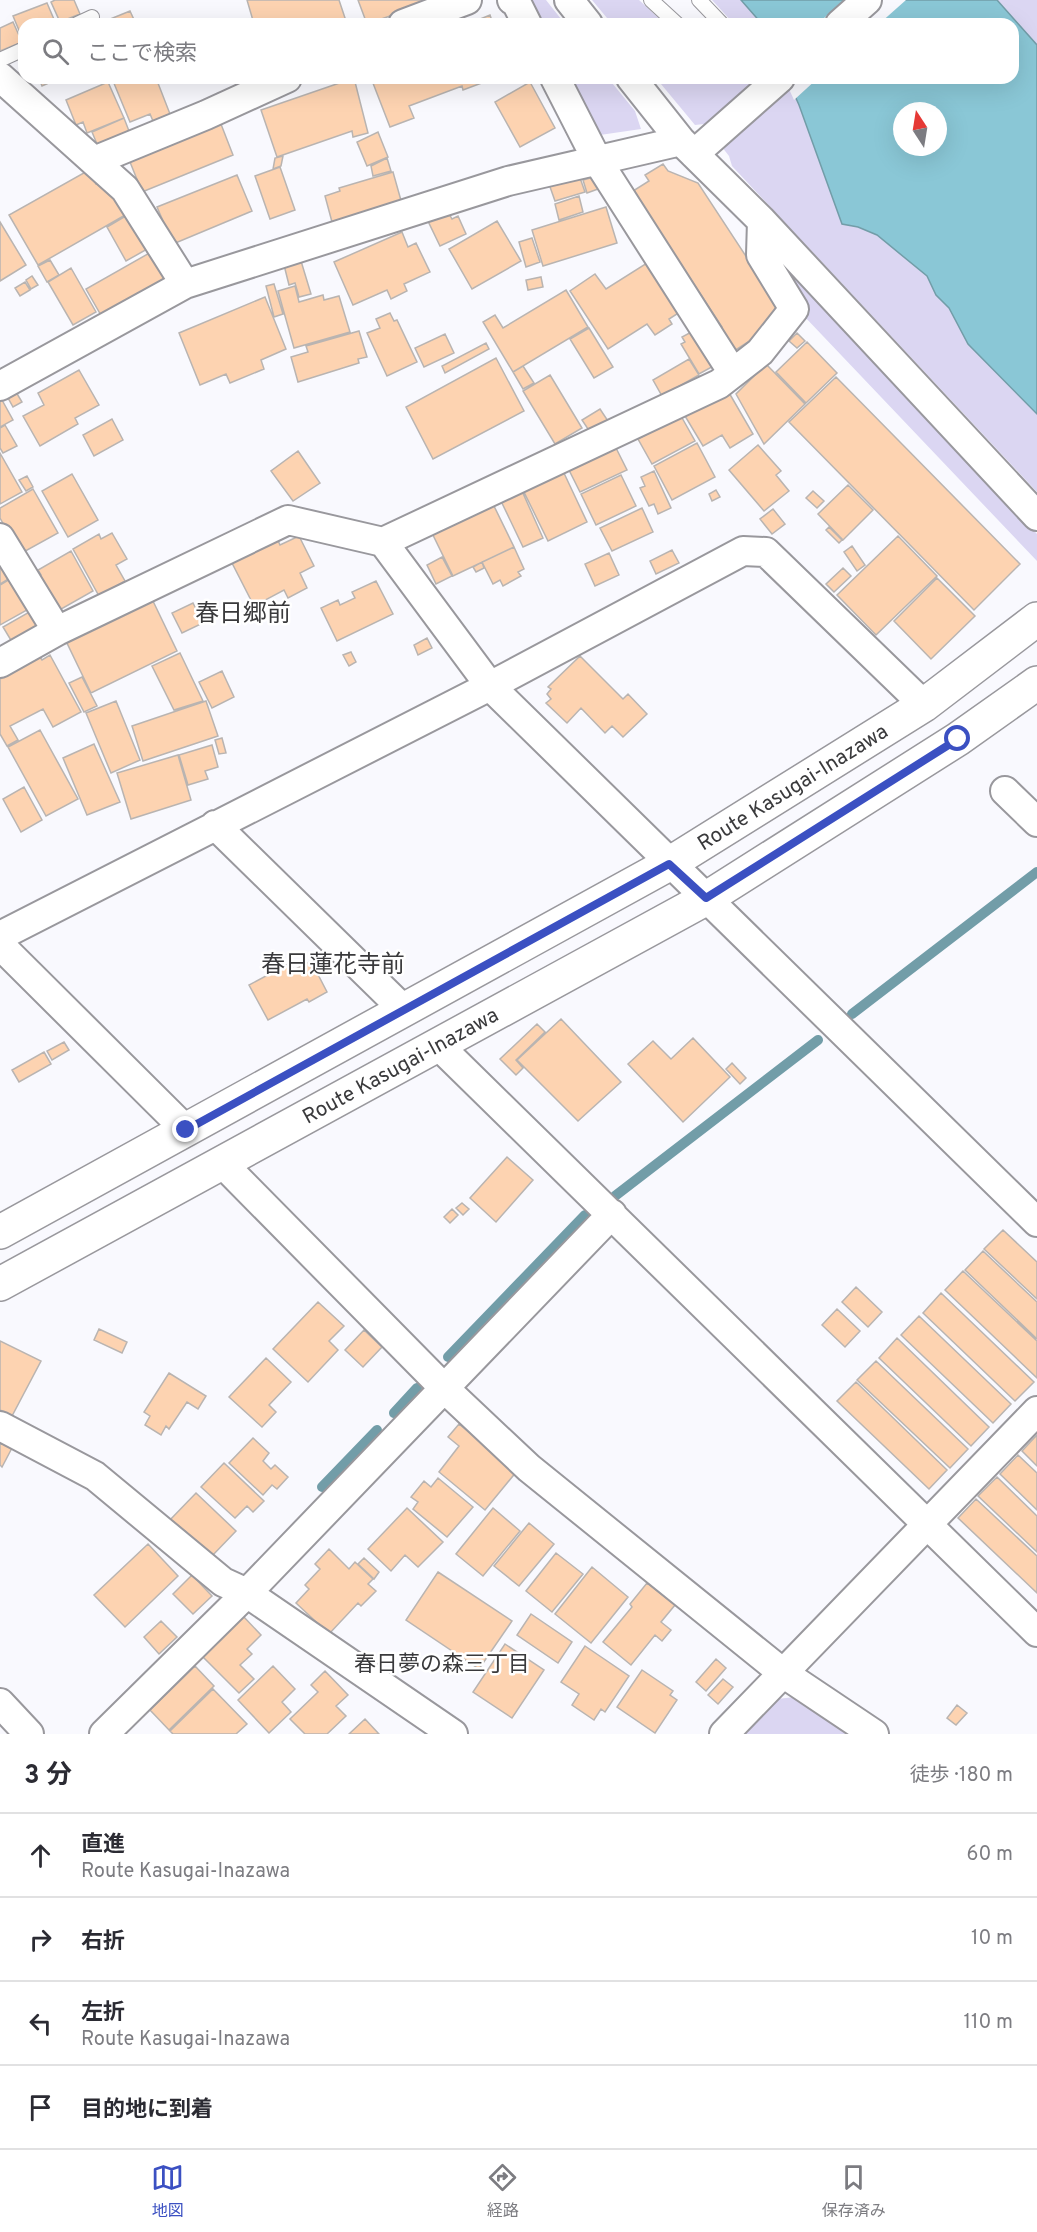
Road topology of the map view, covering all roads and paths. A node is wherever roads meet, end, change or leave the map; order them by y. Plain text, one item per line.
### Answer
1 (467, 0) edge
2 (512, 0) edge
3 (569, 0) edge
4 (651, 0) edge
5 (699, 0) edge
6 (867, 0) edge
7 (419, 18) edge
8 (524, 18) edge
9 (583, 18) edge
10 (670, 18) edge
11 (716, 18) edge
12 (847, 18) edge
13 (18, 52) edge
14 (0, 60) edge
15 (0, 77) edge
16 (274, 84) edge
17 (558, 84) edge
18 (637, 84) edge
19 (772, 84) edge
20 (696, 144) junction
21 (597, 160) junction
22 (94, 161) junction
23 (762, 220) junction
24 (185, 284) junction
25 (733, 373) junction
26 (0, 386) edge
27 (1037, 516) edge
28 (0, 538) edge
29 (383, 542) junction
30 (1037, 619) edge
31 (57, 631) junction
32 (0, 663) edge
33 (1037, 683) edge
34 (490, 686) junction
35 (924, 705) junction
36 (1005, 791) dead end
37 (1037, 822) edge
38 (215, 825) junction
39 (669, 864) junction
40 (706, 898) junction
41 (0, 936) edge
42 (0, 945) edge
43 (404, 1010) junction
44 (438, 1045) junction
45 (186, 1130) junction
46 (222, 1163) junction
47 (612, 1214) junction
48 (1037, 1222) edge
49 (0, 1232) edge
50 (0, 1284) edge
51 (444, 1388) junction
52 (1037, 1411) edge
53 (0, 1426) edge
54 (926, 1525) junction
55 (247, 1593) junction
56 (1037, 1632) edge
57 (783, 1673) junction
58 (0, 1703) edge
59 (29, 1734) edge
60 (104, 1734) edge
61 (450, 1734) edge
62 (724, 1734) edge
63 (874, 1734) edge

1 - 7 street
2 - 8 street
3 - 9 street
4 - 10 lane
5 - 11 lane
6 - 12 street
13 - 14 lane
15 - 22 street
16 - 22 street
17 - 21 street
18 - 20 street
19 - 20 street
20 - 21 street
20 - 23 street
21 - 24 street
21 - 25 street
22 - 24 street
23 - 25 street
23 - 27 street
24 - 26 street
25 - 29 street
28 - 31 street
29 - 31 street
29 - 34 street
30 - 35 main road, Route Kasugai-Inazawa
31 - 32 street
33 - 40 main road, Route Kasugai-Inazawa
34 - 35 street
34 - 38 street
34 - 39 street
35 - 39 main road, Route Kasugai-Inazawa
36 - 37 street
38 - 41 street
38 - 43 street
39 - 40 street
39 - 43 main road, Route Kasugai-Inazawa
40 - 44 main road, Route Kasugai-Inazawa
40 - 48 street
42 - 45 street
43 - 45 main road, Route Kasugai-Inazawa
44 - 46 main road, Route Kasugai-Inazawa
44 - 47 street
45 - 49 main road, Route Kasugai-Inazawa
46 - 50 main road, Route Kasugai-Inazawa
46 - 51 street
47 - 51 street
47 - 54 street
51 - 55 street
51 - 57 street
52 - 54 street
53 - 55 street
54 - 56 street
54 - 57 street
55 - 60 street
55 - 61 street
57 - 62 street
57 - 63 street
58 - 59 street

